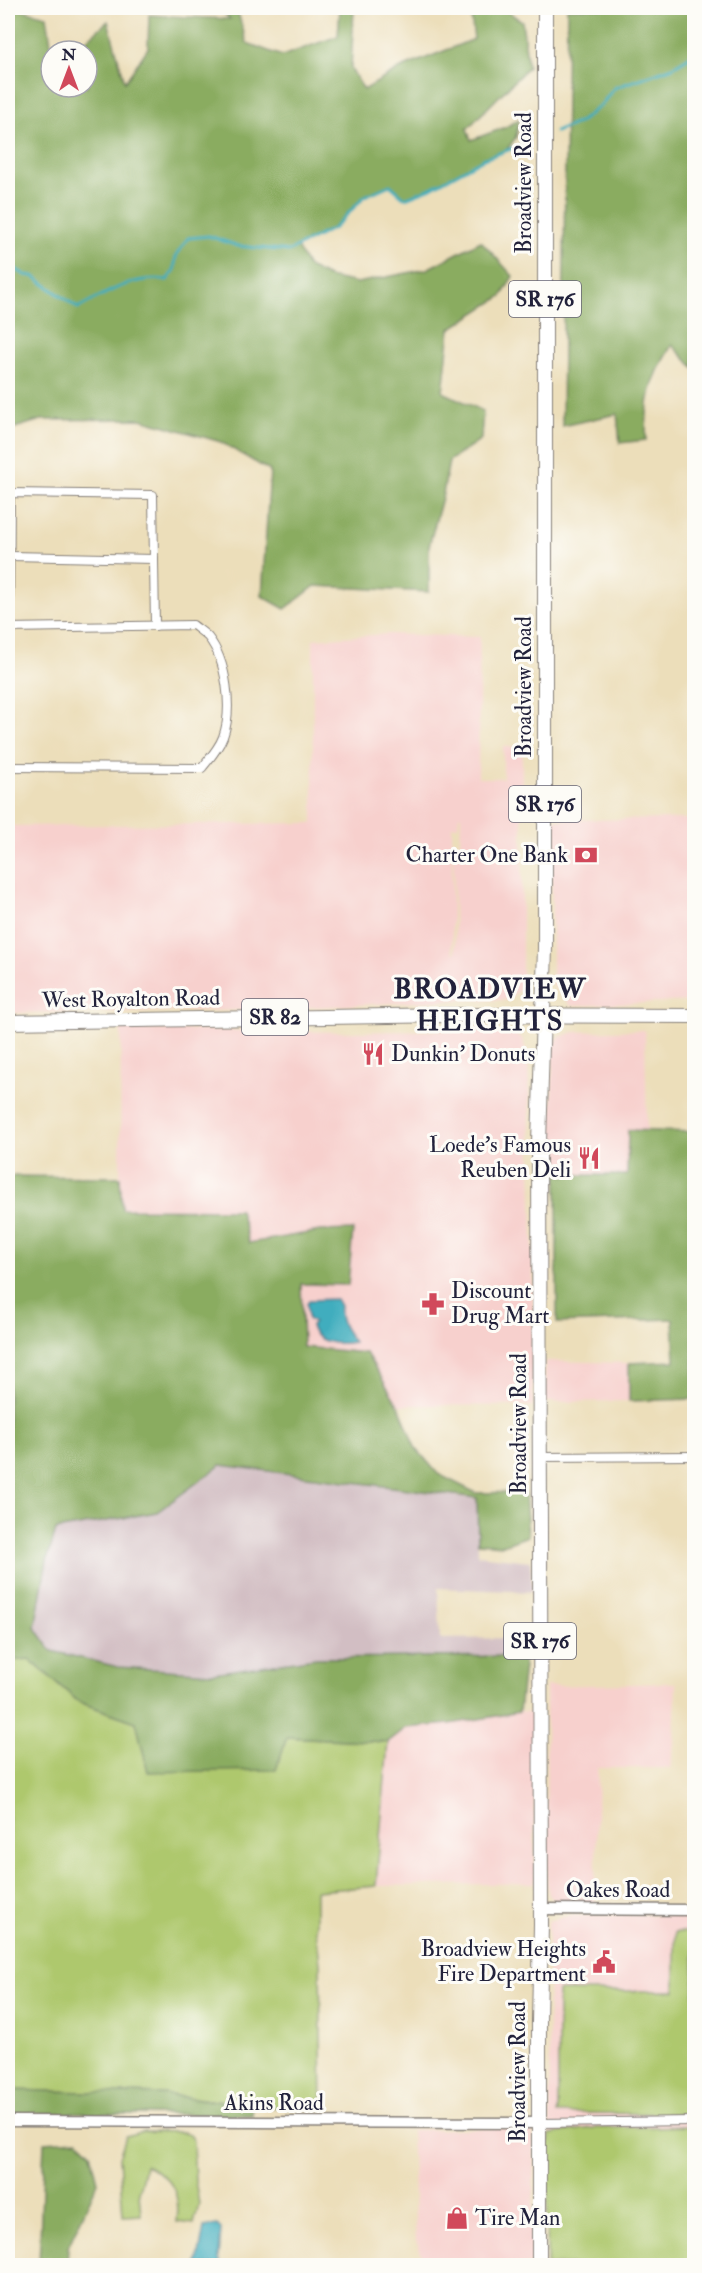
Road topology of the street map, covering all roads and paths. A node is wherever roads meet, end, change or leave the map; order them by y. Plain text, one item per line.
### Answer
1 (545, 8) edge
2 (10, 556) junction
3 (154, 559) junction
4 (155, 626) junction
5 (8, 628) edge
6 (8, 767) edge
7 (542, 1016) junction
8 (694, 1016) edge
9 (8, 1022) edge
10 (694, 1456) edge
11 (540, 1457) junction
12 (541, 1909) junction
13 (694, 1910) edge
14 (8, 2121) edge
15 (694, 2121) edge
16 (539, 2123) junction
17 (539, 2265) edge

1 - 7 main road, Broadview Road / SR 176
2 - 3 street
2 - 3 street
2 - 5 street
3 - 4 street
4 - 5 street
4 - 6 street
7 - 8 main road, SR 82
7 - 9 main road, West Royalton Road / SR 82
7 - 11 main road, Broadview Road / SR 176
10 - 11 street
11 - 12 main road, Broadview Road / SR 176
12 - 13 street, Oakes Road
12 - 16 main road, Broadview Road / SR 176
14 - 16 street, Akins Road
15 - 16 street
16 - 17 main road, Broadview Road / SR 176

